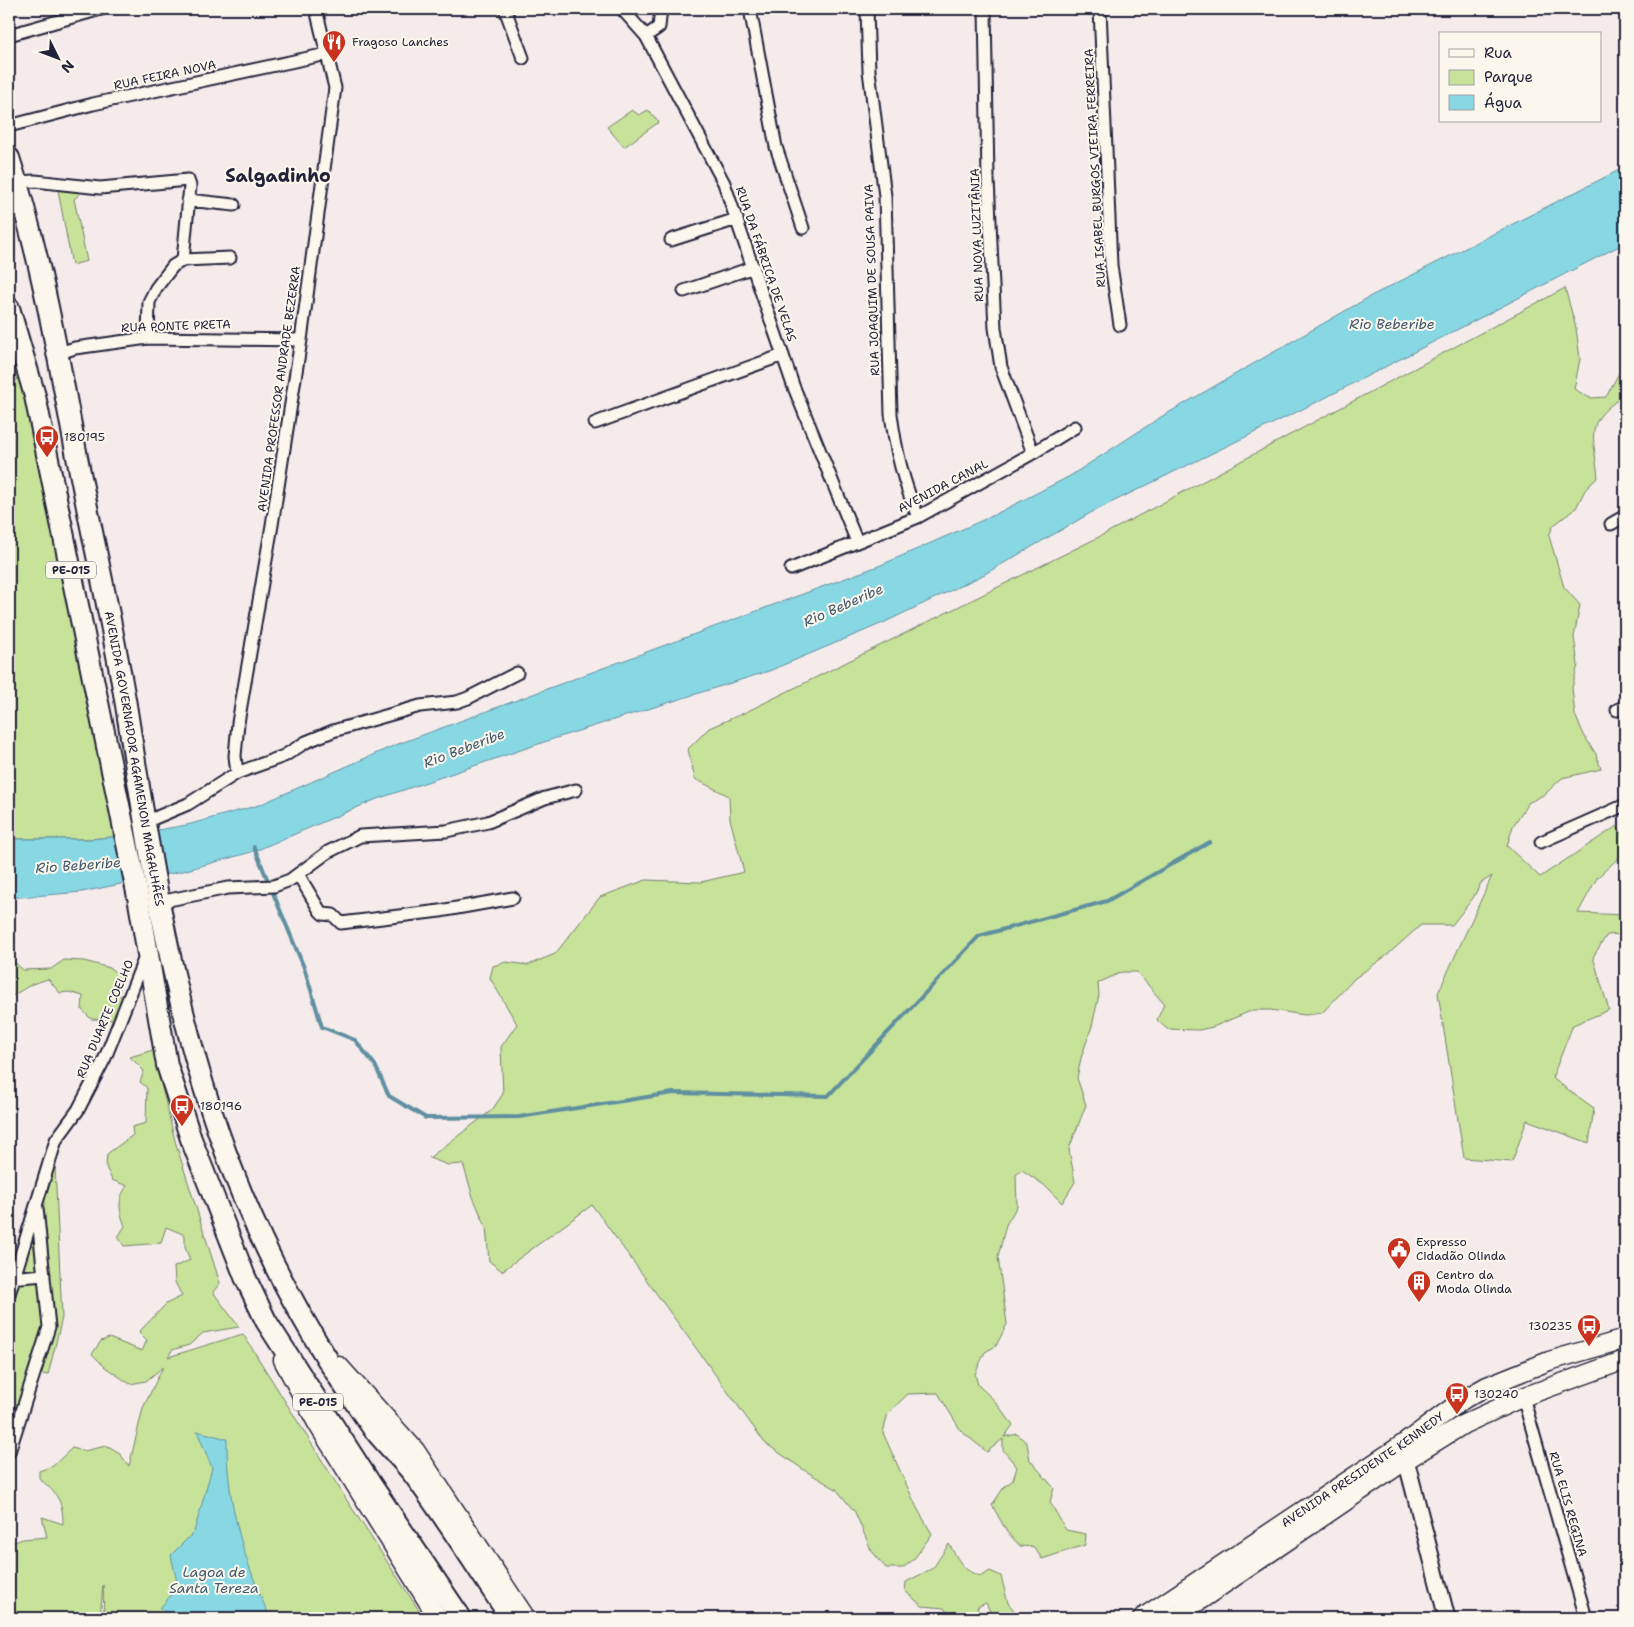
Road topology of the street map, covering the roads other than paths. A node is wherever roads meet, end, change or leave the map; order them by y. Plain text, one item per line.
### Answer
1 (101, 9) edge
2 (316, 9) edge
3 (505, 9) edge
4 (622, 9) edge
5 (661, 9) edge
6 (750, 9) edge
7 (867, 9) edge
8 (986, 9) edge
9 (1100, 9) edge
10 (9, 35) edge
11 (646, 36) junction
12 (328, 54) junction
13 (523, 58) dead end
14 (9, 126) edge
15 (9, 158) edge
16 (17, 182) junction
17 (188, 200) junction
18 (234, 205) dead end
19 (738, 219) junction
20 (803, 228) dead end
21 (671, 240) dead end
22 (230, 258) dead end
23 (183, 260) junction
24 (754, 266) junction
25 (684, 291) dead end
26 (9, 308) edge
27 (1120, 325) dead end
28 (148, 338) junction
29 (301, 340) junction
30 (55, 354) junction
31 (783, 355) junction
32 (595, 423) dead end
33 (1075, 427) dead end
34 (1033, 453) junction
35 (1625, 516) edge
36 (918, 517) junction
37 (1611, 524) dead end
38 (857, 542) junction
39 (791, 569) dead end
40 (517, 673) dead end
41 (237, 773) junction
42 (576, 790) dead end
43 (1625, 805) edge
44 (144, 826) junction
45 (1541, 842) dead end
46 (298, 874) junction
47 (513, 898) dead end
48 (159, 900) junction
49 (147, 953) junction
50 (36, 1202) junction
51 (44, 1275) junction
52 (11, 1278) edge
53 (9, 1294) edge
54 (266, 1321) junction
55 (315, 1340) junction
56 (1625, 1340) edge
57 (1625, 1360) edge
58 (1523, 1397) junction
59 (14, 1415) edge
60 (9, 1452) edge
61 (1406, 1460) junction
62 (438, 1618) edge
63 (461, 1618) edge
64 (511, 1618) edge
65 (526, 1618) edge
66 (1142, 1618) edge
67 (1174, 1618) edge
68 (1447, 1618) edge
69 (1586, 1618) edge

1 - 10 street
2 - 12 street, AVENIDA PROFESSOR ANDRADE BEZERRA
3 - 13 street
4 - 11 street, RUA DA FÁBRICA DE VELAS
5 - 11 street
6 - 20 street
7 - 36 street, RUA JOAQUIM DE SOUSA PAIVA
8 - 34 street, RUA NOVA LUZITÂNIA
9 - 27 street, RUA ISABEL BURGOS VIEIRA FERREIRA
11 - 19 street, RUA DA FÁBRICA DE VELAS
12 - 14 street, RUA FEIRA NOVA
12 - 29 street, AVENIDA PROFESSOR ANDRADE BEZERRA
15 - 16 highway, AVENIDA GOVERNADOR AGAMENON MAGALHÃES / PE-015
16 - 17 street
16 - 30 highway, AVENIDA GOVERNADOR AGAMENON MAGALHÃES / PE-015
17 - 18 street
17 - 23 street
19 - 21 street
19 - 24 street, RUA DA FÁBRICA DE VELAS
22 - 23 street
23 - 28 street
24 - 25 street
24 - 31 street, RUA DA FÁBRICA DE VELAS
26 - 49 highway, AVENIDA GOVERNADOR AGAMENON MAGALHÃES / PE-015
28 - 29 street, RUA PONTE PRETA
28 - 30 street, RUA PONTE PRETA
29 - 41 street, AVENIDA PROFESSOR ANDRADE BEZERRA
30 - 44 highway, AVENIDA GOVERNADOR AGAMENON MAGALHÃES / PE-015
31 - 32 street
31 - 38 street, RUA DA FÁBRICA DE VELAS
33 - 34 street, AVENIDA CANAL
34 - 36 street, AVENIDA CANAL
35 - 37 street
36 - 38 street, AVENIDA CANAL
38 - 39 street, AVENIDA CANAL
40 - 41 street
41 - 44 street
42 - 46 street
43 - 45 street
44 - 48 highway, AVENIDA GOVERNADOR AGAMENON MAGALHÃES / PE-015
46 - 47 street
46 - 48 street
48 - 55 highway, AVENIDA GOVERNADOR AGAMENON MAGALHÃES / PE-015
49 - 50 street, RUA DUARTE COELHO
49 - 54 highway, AVENIDA GOVERNADOR AGAMENON MAGALHÃES / PE-015
50 - 51 street, RUA DUARTE COELHO
50 - 52 street, RUA DUARTE COELHO
51 - 52 street
51 - 59 street, RUA DUARTE COELHO
52 - 53 street, RUA DUARTE COELHO
54 - 62 main road, AVENIDA GOVERNADOR AGAMENON MAGALHÃES
54 - 63 highway, AVENIDA GOVERNADOR AGAMENON MAGALHÃES / PE-015
55 - 64 highway, AVENIDA GOVERNADOR AGAMENON MAGALHÃES / PE-015
55 - 65 main road, AVENIDA GOVERNADOR AGAMENON MAGALHÃES
56 - 66 main road, AVENIDA PRESIDENTE KENNEDY
57 - 58 main road, AVENIDA PRESIDENTE KENNEDY
58 - 61 main road, AVENIDA PRESIDENTE KENNEDY
58 - 69 street, RUA ELIS REGINA
59 - 60 street, RUA DUARTE COELHO
61 - 67 main road, AVENIDA PRESIDENTE KENNEDY
61 - 68 street

